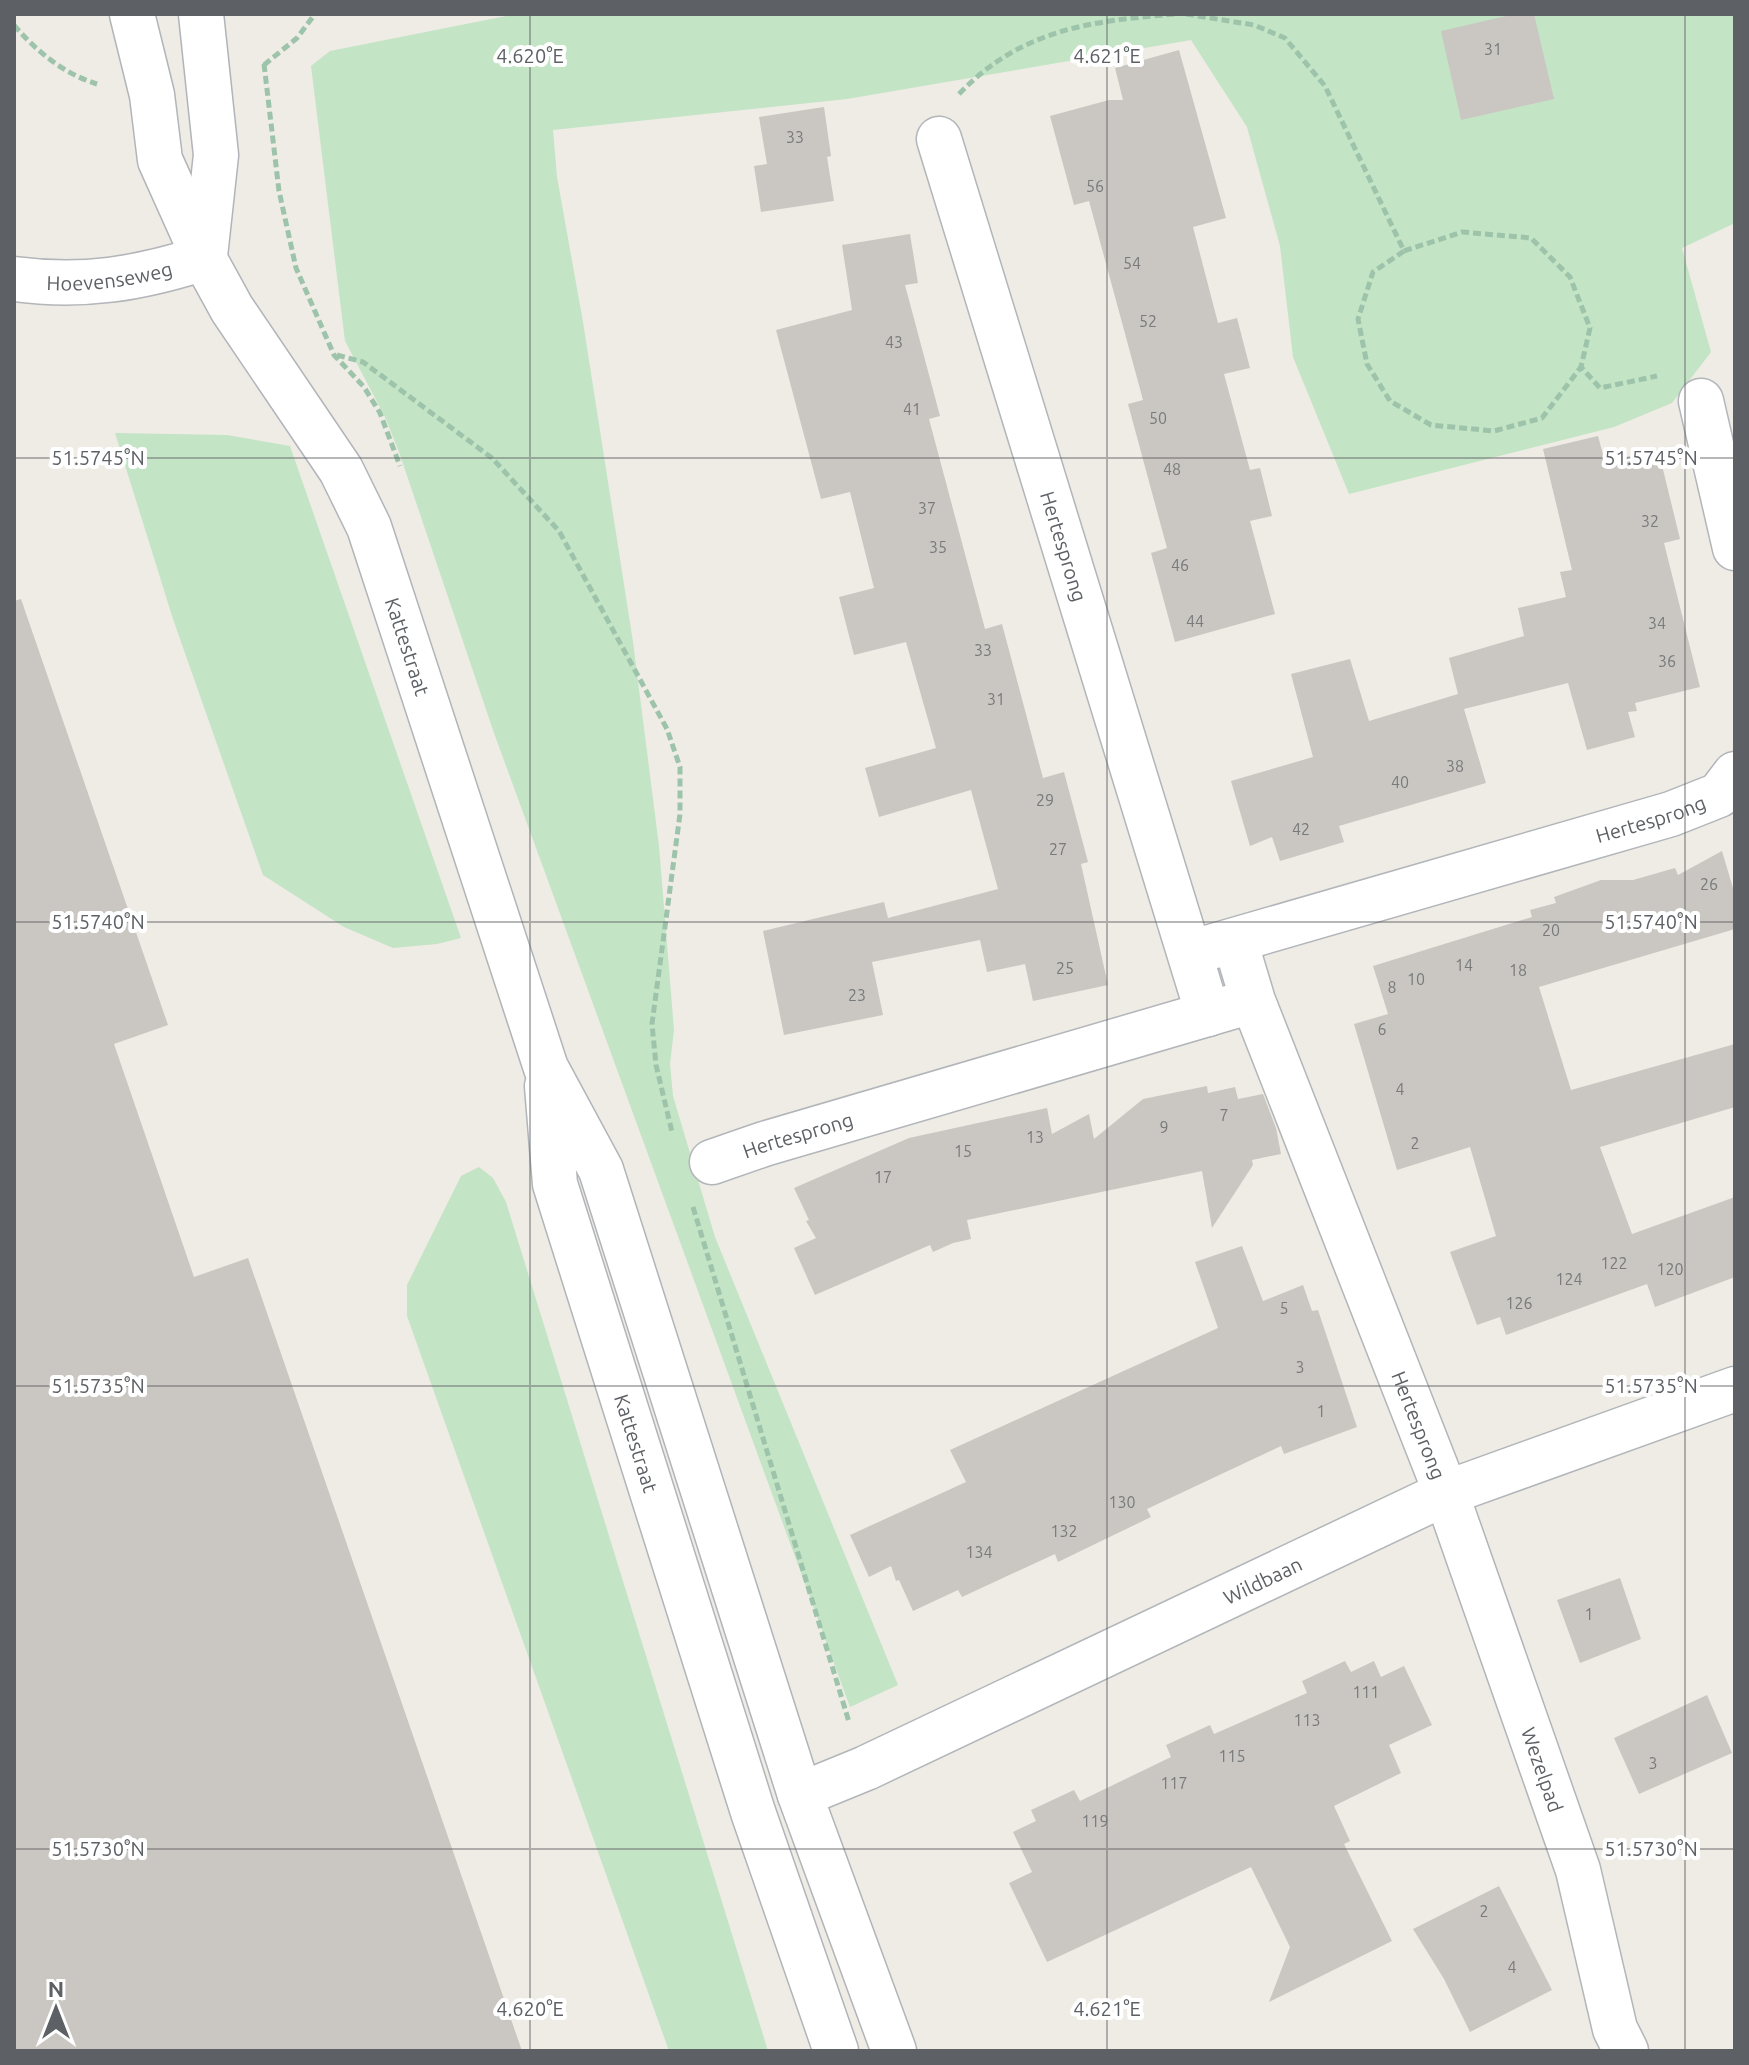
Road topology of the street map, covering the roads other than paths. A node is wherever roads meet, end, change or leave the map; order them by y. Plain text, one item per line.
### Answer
1 (132, 14) edge
2 (201, 14) edge
3 (939, 139) road end
4 (204, 258) junction
5 (14, 279) edge
6 (1701, 401) road end
7 (1735, 548) edge
8 (1735, 774) edge
9 (1235, 941) junction
10 (1189, 953) junction
11 (1253, 1001) junction
12 (1208, 1014) junction
13 (546, 1068) junction
14 (701, 1178) road end
15 (1735, 1389) edge
16 (1446, 1493) junction
17 (800, 1795) junction
18 (753, 1812) junction
19 (836, 2051) edge
20 (894, 2051) edge
21 (1626, 2051) edge

1 - 4 street, Kattestraat
2 - 4 street
3 - 10 street, Hertesprong
4 - 5 street, Hoevenseweg
4 - 13 street, Kattestraat
6 - 7 street
8 - 9 street, Hertesprong
9 - 10 street, Hertesprong
9 - 11 street, Hertesprong
10 - 12 street, Hertesprong
11 - 12 street, Hertesprong
11 - 16 street, Hertesprong
12 - 14 street, Hertesprong
13 - 17 street, Kattestraat
13 - 18 street, Kattestraat
15 - 16 street, Wildbaan
16 - 17 street, Wildbaan
16 - 21 street, Wezelpad
17 - 18 street
17 - 20 street, Kattestraat
18 - 19 street, Kattestraat

